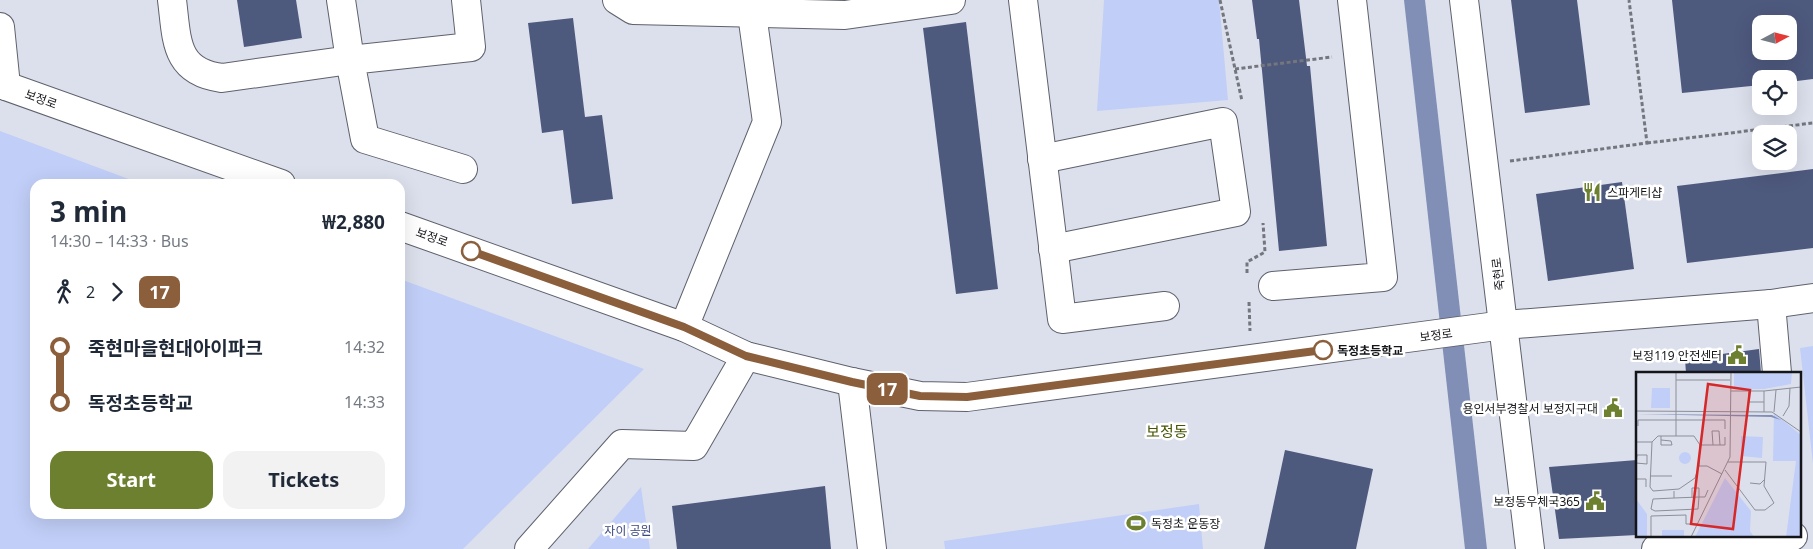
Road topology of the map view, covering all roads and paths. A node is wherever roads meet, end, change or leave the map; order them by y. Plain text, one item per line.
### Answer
1 (172, 0) edge
2 (341, 0) edge
3 (466, 0) edge
4 (617, 0) edge
5 (951, 0) edge
6 (1022, 0) edge
7 (1352, 0) edge
8 (1464, 0) edge
9 (1629, 0) edge
10 (752, 14) junction
11 (0, 27) edge
12 (1358, 54) junction
13 (350, 60) junction
14 (1236, 69) dead end
15 (3, 85) edge
16 (1813, 123) edge
17 (1646, 143) junction
18 (1042, 159) junction
19 (1485, 165) junction
20 (463, 169) dead end
21 (267, 179) edge
22 (405, 228) edge
23 (1053, 249) junction
24 (1273, 286) dead end
25 (1813, 298) edge
26 (1771, 304) junction
27 (1165, 306) dead end
28 (1504, 325) junction
29 (684, 327) junction
30 (746, 356) junction
31 (1777, 372) edge
32 (852, 382) junction
33 (1793, 536) edge
34 (529, 549) edge
35 (872, 549) edge
36 (1530, 549) edge
37 (1656, 549) edge
38 (1794, 549) edge

1 - 13 street
2 - 13 street
3 - 13 street
4 - 10 street
5 - 10 street
6 - 18 street
7 - 12 street
8 - 19 street, 죽현로
9 - 17 path
10 - 29 street
11 - 15 street
12 - 14 path
12 - 24 street
13 - 20 street
15 - 21 street, 보정로
16 - 17 path
17 - 19 path
18 - 23 street
18 - 23 street
19 - 28 street, 죽현로
22 - 29 street, 보정로
23 - 27 street
25 - 26 street, 보정로
26 - 28 street, 보정로
26 - 31 street
28 - 32 street, 보정로
28 - 36 street, 죽현로
29 - 30 street, 보정로
30 - 32 street, 보정로
30 - 34 street
32 - 35 street
33 - 37 street
33 - 38 street

